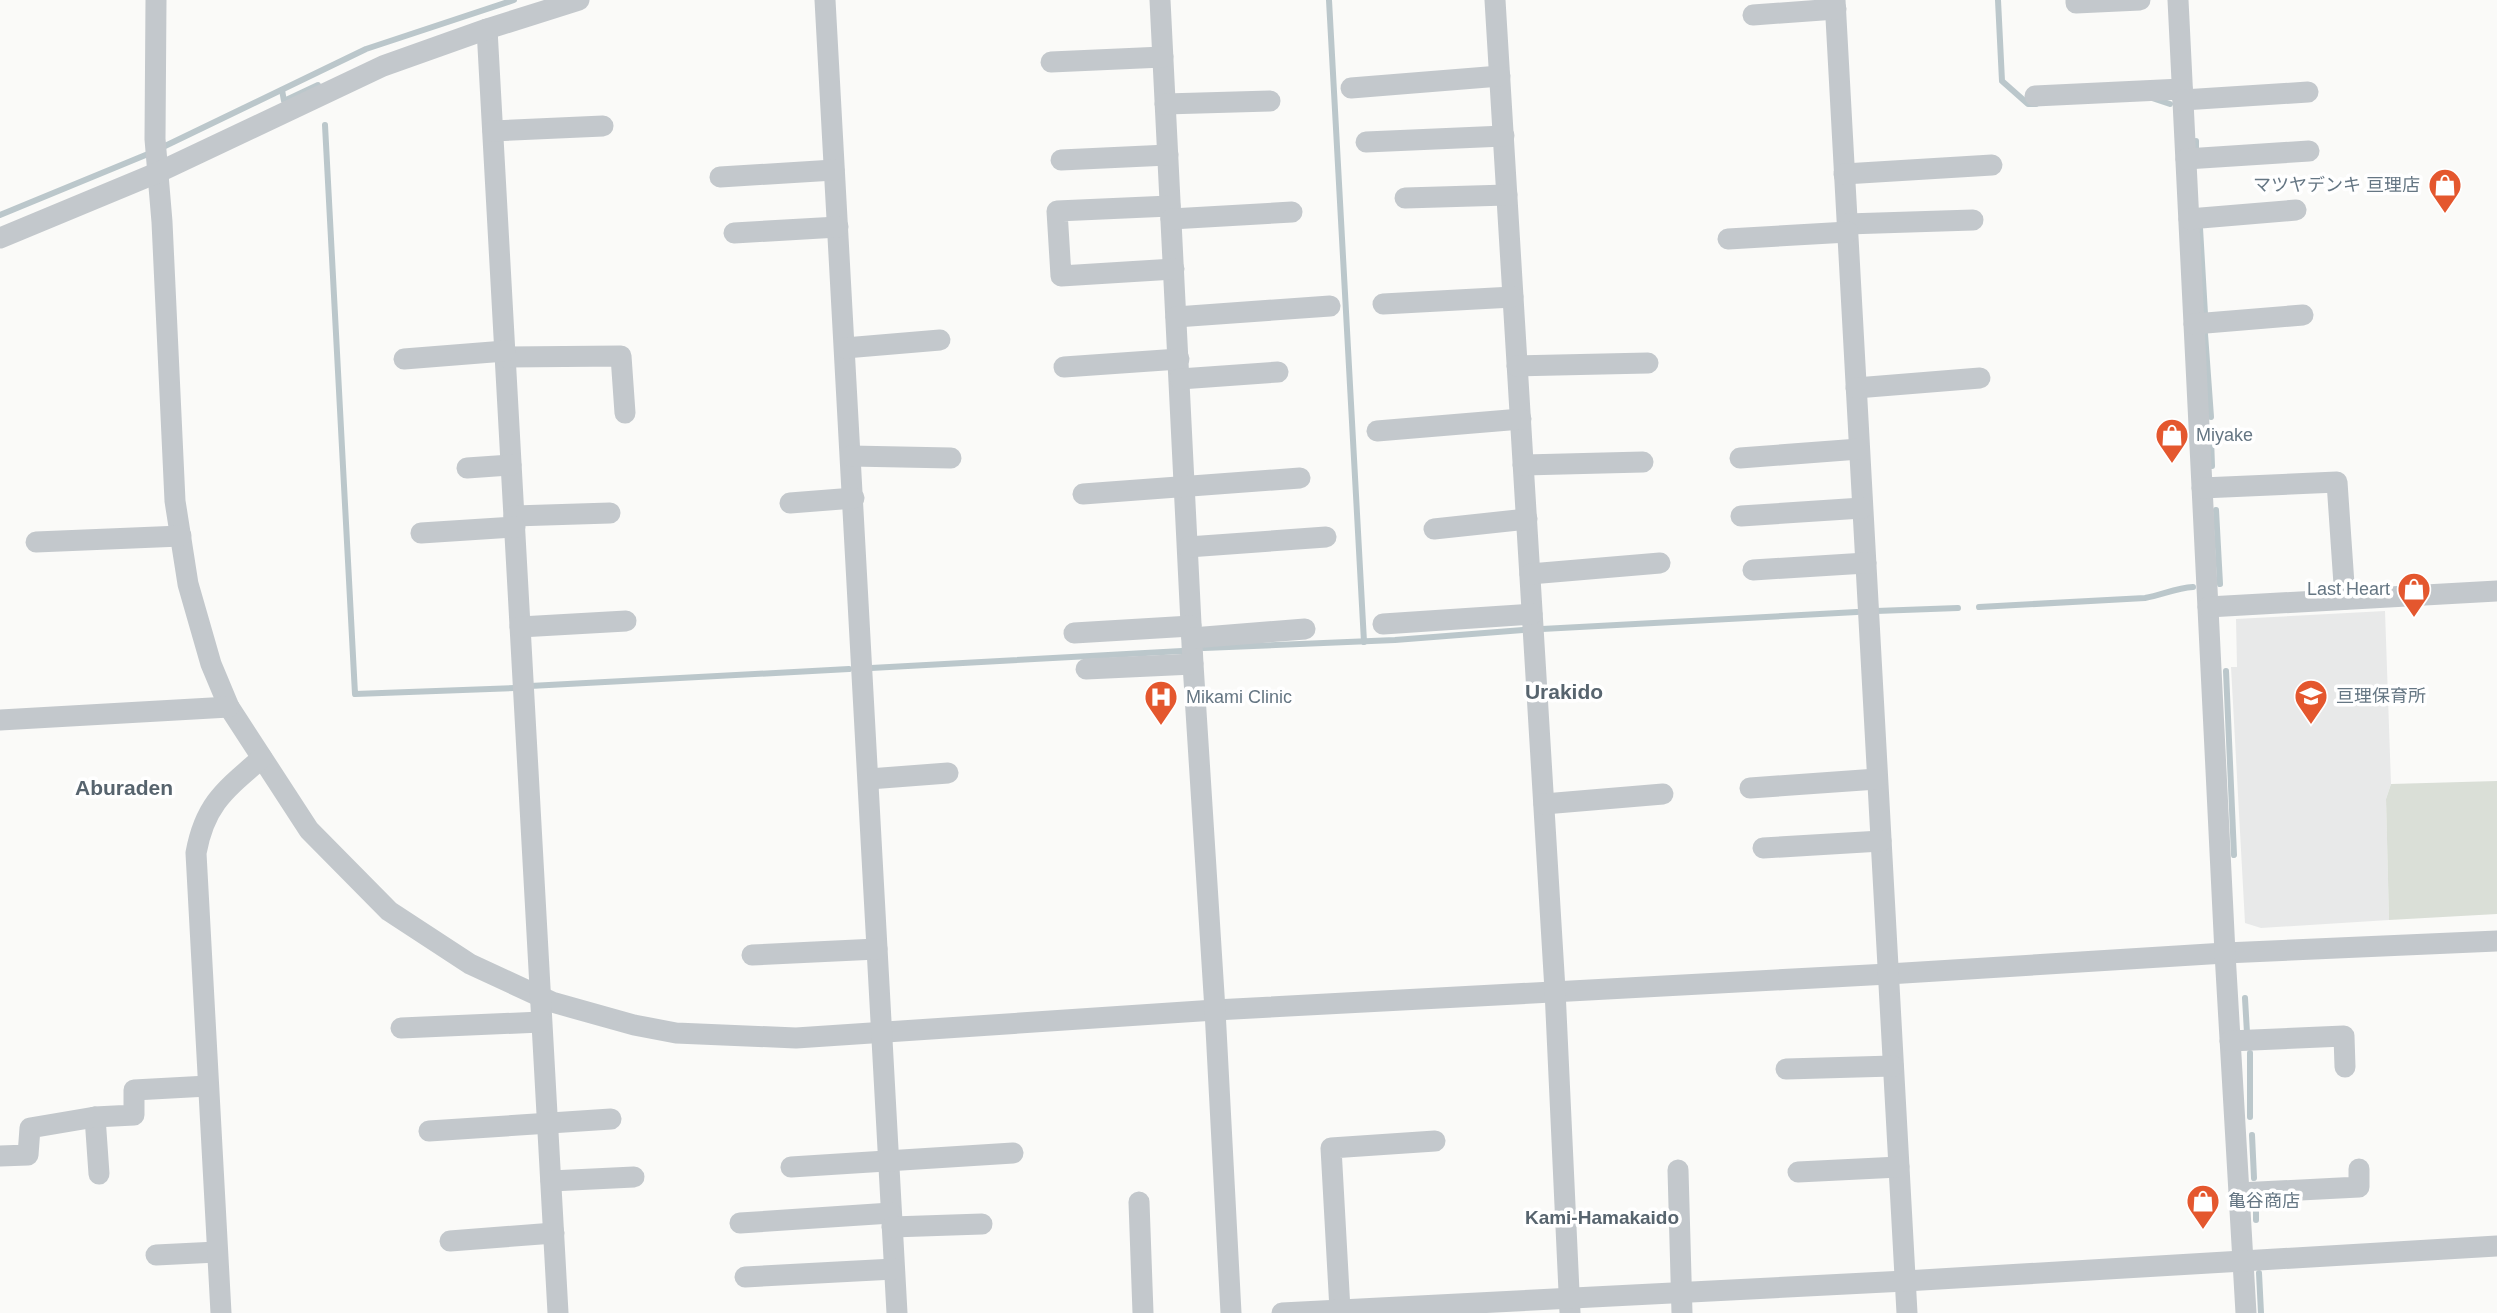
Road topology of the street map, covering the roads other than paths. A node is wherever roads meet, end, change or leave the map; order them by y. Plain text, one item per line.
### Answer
1 (156, 0) edge
2 (579, 0) edge
3 (825, 0) edge
4 (1160, 0) edge
5 (1495, 0) edge
6 (2076, 0) edge
7 (2140, 0) edge
8 (2178, 0) edge
9 (1835, 4) edge
10 (1753, 15) dead end
11 (488, 29) junction
12 (1163, 57) junction
13 (1051, 62) dead end
14 (1500, 76) junction
15 (1351, 88) dead end
16 (2308, 92) dead end
17 (2183, 95) junction
18 (2035, 96) dead end
19 (1270, 101) dead end
20 (1165, 104) junction
21 (603, 126) dead end
22 (493, 131) junction
23 (1503, 136) junction
24 (1366, 142) dead end
25 (2309, 151) dead end
26 (1168, 155) junction
27 (2186, 159) junction
28 (1061, 160) dead end
29 (1992, 165) dead end
30 (834, 170) junction
31 (159, 172) junction
32 (1844, 174) junction
33 (720, 177) dead end
34 (1507, 195) junction
35 (1405, 198) dead end
36 (2296, 211) dead end
37 (1171, 212) junction
38 (1292, 212) dead end
39 (2189, 219) junction
40 (1973, 220) dead end
41 (838, 227) junction
42 (1847, 228) junction
43 (734, 233) dead end
44 (0, 238) edge
45 (1728, 239) dead end
46 (1174, 269) junction
47 (1513, 297) junction
48 (1383, 304) dead end
49 (1330, 306) dead end
50 (2303, 315) dead end
51 (1176, 317) junction
52 (2194, 324) junction
53 (940, 340) dead end
54 (845, 348) junction
55 (505, 354) junction
56 (404, 359) dead end
57 (1648, 362) dead end
58 (1517, 366) junction
59 (1064, 367) dead end
60 (1179, 369) junction
61 (1278, 372) dead end
62 (1980, 378) dead end
63 (1856, 388) junction
64 (625, 413) dead end
65 (1521, 419) junction
66 (1377, 431) dead end
67 (1859, 449) junction
68 (851, 456) junction
69 (951, 458) dead end
70 (1740, 458) dead end
71 (1643, 462) dead end
72 (511, 465) junction
73 (1523, 465) junction
74 (467, 468) dead end
75 (1300, 478) dead end
76 (1185, 487) junction
77 (2202, 488) junction
78 (1083, 494) dead end
79 (854, 498) junction
80 (790, 503) dead end
81 (1862, 508) junction
82 (610, 513) dead end
83 (1741, 516) dead end
84 (1527, 519) junction
85 (514, 522) junction
86 (1434, 529) dead end
87 (421, 533) dead end
88 (181, 536) junction
89 (1326, 537) dead end
90 (36, 542) dead end
91 (1188, 547) junction
92 (1660, 563) dead end
93 (1866, 563) junction
94 (1753, 570) dead end
95 (1530, 574) junction
96 (2497, 591) edge
97 (2345, 599) junction
98 (2208, 607) junction
99 (1532, 614) junction
100 (626, 621) dead end
101 (1384, 624) dead end
102 (520, 627) junction
103 (1305, 629) dead end
104 (1191, 632) junction
105 (1074, 633) dead end
106 (1193, 664) junction
107 (1086, 669) dead end
108 (229, 707) junction
109 (0, 720) edge
110 (262, 758) junction
111 (948, 773) dead end
112 (869, 779) junction
113 (1877, 779) junction
114 (1749, 788) dead end
115 (1663, 794) dead end
116 (1544, 804) junction
117 (1881, 841) junction
118 (1763, 848) dead end
119 (2497, 941) edge
120 (877, 949) junction
121 (2225, 953) junction
122 (752, 955) dead end
123 (1888, 974) junction
124 (1555, 990) junction
125 (540, 996) junction
126 (1215, 1010) junction
127 (541, 1022) junction
128 (401, 1028) dead end
129 (881, 1031) junction
130 (2230, 1041) junction
131 (1893, 1066) junction
132 (2345, 1067) dead end
133 (1786, 1069) dead end
134 (208, 1086) junction
135 (95, 1117) junction
136 (611, 1119) dead end
137 (547, 1123) junction
138 (429, 1131) dead end
139 (1435, 1141) dead end
140 (1013, 1153) dead end
141 (0, 1156) edge
142 (888, 1160) junction
143 (791, 1167) dead end
144 (1899, 1167) junction
145 (2359, 1168) dead end
146 (1678, 1170) dead end
147 (1798, 1172) dead end
148 (99, 1174) dead end
149 (634, 1177) dead end
150 (551, 1181) junction
151 (2239, 1193) junction
152 (1139, 1202) dead end
153 (892, 1220) junction
154 (740, 1223) dead end
155 (982, 1224) dead end
156 (554, 1233) junction
157 (450, 1241) dead end
158 (2497, 1246) edge
159 (218, 1252) junction
160 (156, 1255) dead end
161 (2244, 1260) junction
162 (894, 1269) junction
163 (745, 1277) dead end
164 (1905, 1281) junction
165 (1681, 1303) edge
166 (1570, 1306) edge
167 (1340, 1310) junction
168 (221, 1313) edge
169 (558, 1313) edge
170 (897, 1313) edge
171 (1143, 1313) edge
172 (1231, 1313) edge
173 (1282, 1313) edge
174 (1907, 1313) edge
175 (2246, 1313) edge

1 - 31 street
2 - 11 street
3 - 30 street
4 - 12 street
5 - 14 street
6 - 7 street
8 - 17 street
9 - 10 street
9 - 32 street
11 - 22 street
11 - 31 street
12 - 13 street
12 - 20 street
14 - 15 street
14 - 23 street
16 - 17 street
17 - 18 street
17 - 27 street
19 - 20 street
20 - 26 street
21 - 22 street
22 - 55 street
23 - 24 street
23 - 34 street
25 - 27 street
26 - 28 street
26 - 37 street
27 - 39 street
29 - 32 street
30 - 33 street
30 - 41 street
31 - 44 street
31 - 88 street
32 - 42 street
34 - 35 street
34 - 47 street
36 - 39 street
37 - 38 street
37 - 46 street
37 - 46 street
39 - 52 street
40 - 42 street
41 - 43 street
41 - 54 street
42 - 45 street
42 - 63 street
46 - 51 street
47 - 48 street
47 - 58 street
49 - 51 street
50 - 52 street
51 - 60 street
52 - 77 street
53 - 54 street
54 - 68 street
55 - 56 street
55 - 64 street
55 - 72 street
57 - 58 street
58 - 65 street
59 - 60 street
60 - 61 street
60 - 76 street
62 - 63 street
63 - 67 street
65 - 66 street
65 - 73 street
67 - 70 street
67 - 81 street
68 - 69 street
68 - 79 street
71 - 73 street
72 - 74 street
72 - 85 street
73 - 84 street
75 - 76 street
76 - 78 street
76 - 91 street
77 - 97 street
77 - 98 street
79 - 80 street
79 - 112 street
81 - 83 street
81 - 93 street
82 - 85 street
84 - 86 street
84 - 95 street
85 - 87 street
85 - 102 street
88 - 90 street
88 - 108 street
89 - 91 street
91 - 104 street
92 - 95 street
93 - 94 street
93 - 113 street
95 - 99 street
96 - 97 street
97 - 98 street
98 - 121 street
99 - 101 street
99 - 116 street
100 - 102 street
102 - 125 street
103 - 104 street
104 - 105 street
104 - 106 street
106 - 107 street
106 - 126 street
108 - 109 street
108 - 110 street
110 - 125 street
110 - 134 street
111 - 112 street
112 - 120 street
113 - 114 street
113 - 117 street
115 - 116 street
116 - 124 street
117 - 118 street
117 - 123 street
119 - 121 street
120 - 122 street
120 - 129 street
121 - 123 street
121 - 130 street
123 - 124 street
123 - 131 street
124 - 126 street
124 - 166 street
125 - 127 street
125 - 129 street
126 - 129 street
126 - 172 street
127 - 128 street
127 - 137 street
129 - 142 street
130 - 132 street
130 - 151 street
131 - 133 street
131 - 144 street
134 - 135 street
134 - 159 street
135 - 141 street
135 - 148 street
136 - 137 street
137 - 138 street
137 - 150 street
139 - 167 street
140 - 142 street
142 - 143 street
142 - 153 street
144 - 147 street
144 - 164 street
145 - 151 street
146 - 165 street
149 - 150 street
150 - 156 street
151 - 161 street
152 - 171 street
153 - 154 street
153 - 155 street
153 - 162 street
156 - 157 street
156 - 169 street
158 - 161 street
159 - 160 street
159 - 168 street
161 - 164 street
161 - 175 street
162 - 163 street
162 - 170 street
164 - 165 street
164 - 174 street
165 - 166 street
166 - 167 street
167 - 173 street

